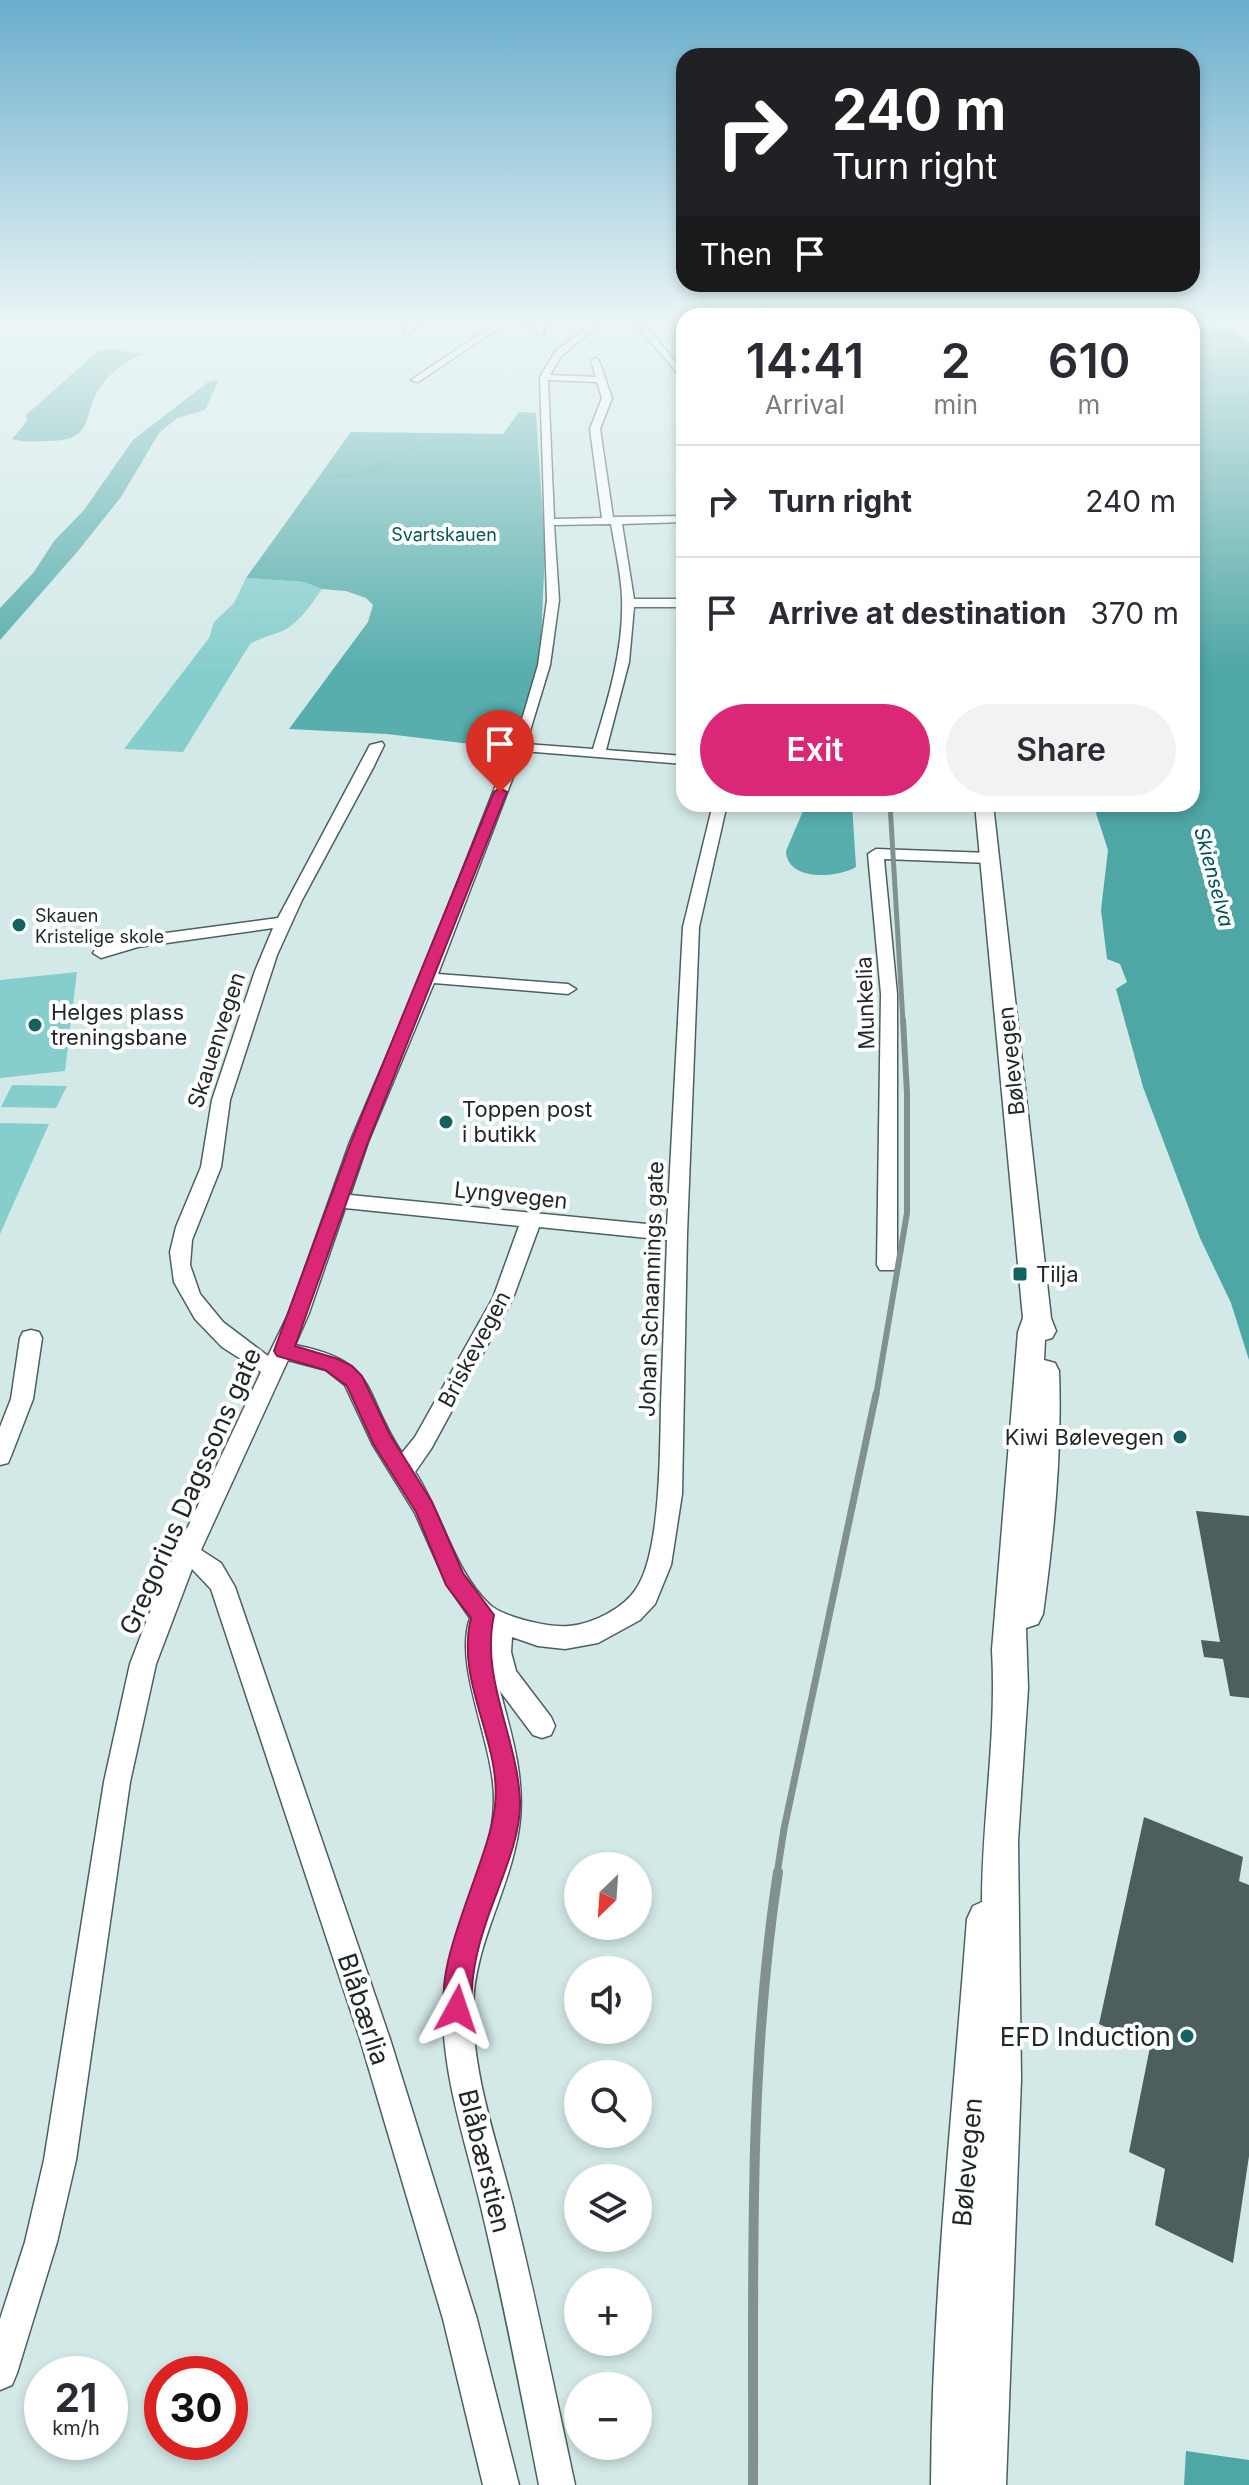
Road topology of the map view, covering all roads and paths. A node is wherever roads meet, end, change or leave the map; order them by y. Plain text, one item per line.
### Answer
1 (545, 439) edge
2 (597, 439) edge
3 (676, 519) edge
4 (612, 521) junction
5 (550, 522) junction
6 (628, 603) junction
7 (676, 603) edge
8 (377, 745) dead end
9 (518, 747) junction
10 (599, 751) junction
11 (676, 759) edge
12 (718, 812) edge
13 (985, 812) edge
14 (990, 858) junction
15 (283, 922) junction
16 (101, 953) dead end
17 (428, 978) junction
18 (568, 989) dead end
19 (340, 1201) junction
20 (531, 1221) junction
21 (677, 1234) junction
22 (887, 1265) dead end
23 (31, 1338) dead end
24 (279, 1360) junction
25 (0, 1456) edge
26 (403, 1470) junction
27 (186, 1556) junction
28 (493, 1619) junction
29 (542, 1726) dead end
30 (1000, 1841) junction
31 (0, 2373) edge
32 (501, 2485) edge
33 (557, 2485) edge
34 (954, 2485) edge
35 (983, 2485) edge

1 - 5 street, Gregorius Dagssons gate
2 - 4 street
3 - 4 street
4 - 5 street
4 - 6 street
5 - 9 street, Gregorius Dagssons gate
6 - 7 street
6 - 10 street
8 - 15 street, Skauenvegen
9 - 10 street
9 - 17 street, Gregorius Dagssons gate
10 - 11 street
12 - 21 street, Johan Schaannings gate
13 - 14 main road, Bølevegen
14 - 22 street, Munkelia
14 - 30 main road, Bølevegen
15 - 16 street
15 - 24 street, Skauenvegen
17 - 18 street
17 - 19 street, Gregorius Dagssons gate
19 - 20 street, Lyngvegen
19 - 24 street, Gregorius Dagssons gate
20 - 21 street, Lyngvegen
20 - 26 street, Briskevegen
21 - 28 street, Johan Schaannings gate
23 - 25 street
24 - 26 street
24 - 27 street, Gregorius Dagssons gate
26 - 28 street
27 - 31 street, Gregorius Dagssons gate
27 - 32 street, Blåbærlia
28 - 29 street
28 - 33 street, Blåbærstien
30 - 34 main road, Bølevegen
30 - 35 main road, Bølevegen

